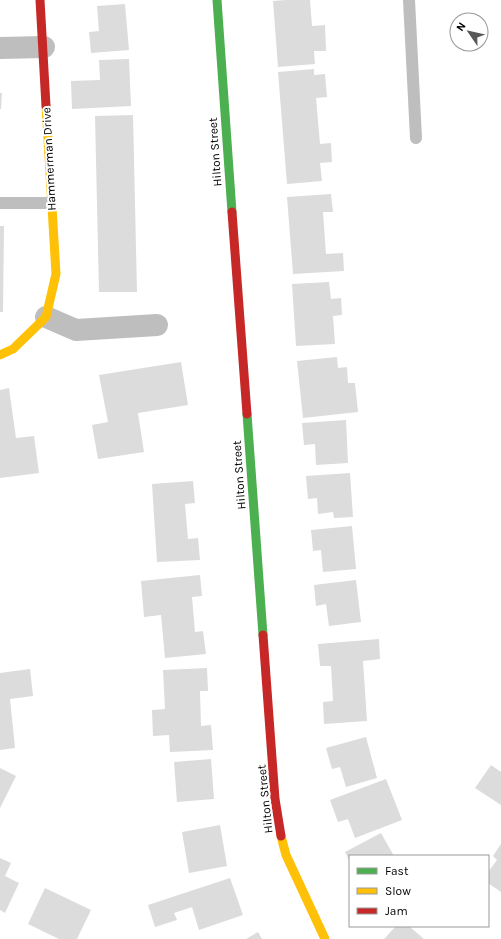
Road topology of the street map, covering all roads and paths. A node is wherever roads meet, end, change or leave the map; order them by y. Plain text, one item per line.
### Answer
1 (40, 0) edge
2 (217, 0) edge
3 (409, 0) edge
4 (44, 47) junction
5 (0, 48) edge
6 (416, 138) dead end
7 (0, 203) edge
8 (51, 203) junction
9 (46, 317) junction
10 (157, 325) dead end
11 (0, 355) edge
12 (325, 939) edge

1 - 4 street, Hammerman Drive
2 - 12 street, Hilton Street
3 - 6 lane
4 - 5 street
4 - 8 street, Hammerman Drive
7 - 8 lane
8 - 9 street, Hammerman Drive
9 - 10 street
9 - 11 street

